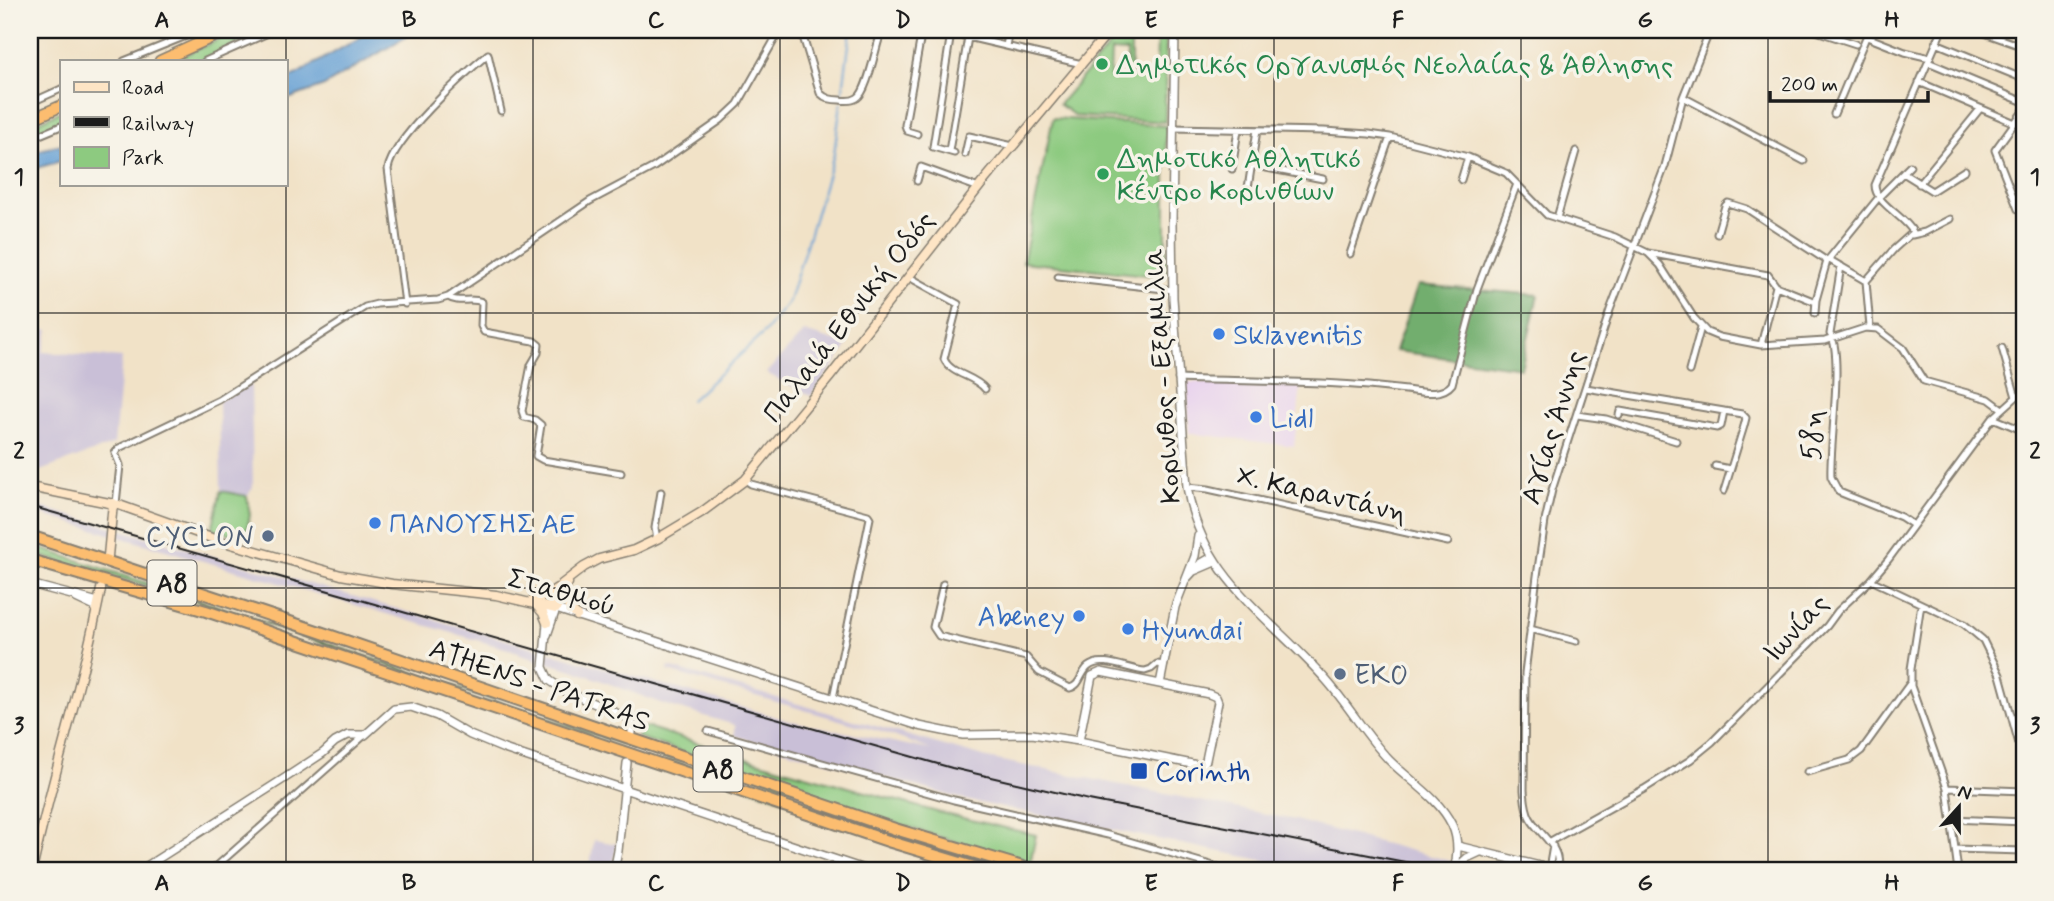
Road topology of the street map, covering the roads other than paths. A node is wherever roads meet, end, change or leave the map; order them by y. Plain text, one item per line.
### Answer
1 (201, 30) edge
2 (228, 30) edge
3 (275, 30) edge
4 (780, 30) edge
5 (801, 30) edge
6 (882, 30) edge
7 (922, 30) edge
8 (937, 30) edge
9 (977, 30) edge
10 (1009, 30) edge
11 (1110, 30) edge
12 (1175, 30) edge
13 (1710, 30) edge
14 (1813, 30) edge
15 (1845, 30) edge
16 (1869, 30) edge
17 (1942, 30) edge
18 (1976, 30) edge
19 (2015, 30) edge
20 (948, 32) edge
21 (2024, 33) edge
22 (1867, 37) junction
23 (972, 38) junction
24 (1842, 39) junction
25 (1936, 43) junction
26 (1856, 44) dead end
27 (1006, 46) junction
28 (2024, 47) edge
29 (146, 52) junction
30 (126, 60) edge
31 (150, 60) edge
32 (162, 60) edge
33 (207, 60) edge
34 (1929, 60) junction
35 (1082, 64) junction
36 (2024, 79) edge
37 (1919, 82) junction
38 (60, 89) edge
39 (1683, 97) junction
40 (2024, 102) edge
41 (30, 103) edge
42 (60, 106) edge
43 (1980, 109) junction
44 (2024, 110) edge
45 (501, 111) dead end
46 (1834, 114) dead end
47 (30, 120) edge
48 (2015, 123) junction
49 (60, 126) edge
50 (1173, 128) junction
51 (1238, 130) junction
52 (1257, 130) junction
53 (917, 134) dead end
54 (1390, 137) junction
55 (30, 139) edge
56 (1013, 146) junction
57 (1576, 151) dead end
58 (965, 154) dead end
59 (1468, 158) junction
60 (1804, 161) dead end
61 (1251, 165) junction
62 (1910, 166) dead end
63 (1232, 169) dead end
64 (1965, 170) dead end
65 (1903, 173) junction
66 (1322, 179) dead end
67 (1461, 180) dead end
68 (917, 181) dead end
69 (1517, 184) junction
70 (1919, 184) junction
71 (979, 188) junction
72 (1248, 188) dead end
73 (1880, 197) junction
74 (2018, 209) dead end
75 (1557, 218) junction
76 (1950, 219) dead end
77 (1717, 234) dead end
78 (1912, 235) junction
79 (1635, 245) junction
80 (1648, 253) junction
81 (1350, 254) dead end
82 (1827, 260) junction
83 (1841, 266) junction
84 (909, 277) junction
85 (1058, 277) dead end
86 (1866, 281) junction
87 (1776, 286) junction
88 (1173, 290) junction
89 (448, 297) junction
90 (1816, 300) junction
91 (405, 304) junction
92 (1815, 313) dead end
93 (1700, 327) junction
94 (1870, 327) junction
95 (1834, 339) junction
96 (1761, 345) junction
97 (2002, 348) dead end
98 (1689, 371) dead end
99 (1178, 379) junction
100 (1587, 388) junction
101 (985, 389) dead end
102 (2024, 390) edge
103 (2016, 397) junction
104 (1659, 400) junction
105 (2001, 408) junction
106 (1724, 411) junction
107 (1577, 415) junction
108 (1619, 415) dead end
109 (1655, 417) junction
110 (1993, 418) junction
111 (2024, 431) edge
112 (1676, 440) dead end
113 (1715, 466) dead end
114 (1730, 469) junction
115 (621, 473) dead end
116 (745, 480) junction
117 (30, 487) edge
118 (1187, 487) junction
119 (660, 492) dead end
120 (1724, 492) dead end
121 (116, 504) junction
122 (1913, 525) junction
123 (1199, 532) junction
124 (30, 536) edge
125 (657, 539) junction
126 (1448, 542) dead end
127 (108, 556) dead end
128 (30, 560) edge
129 (1213, 560) junction
130 (1871, 580) junction
131 (1184, 583) junction
132 (30, 584) edge
133 (943, 584) dead end
134 (563, 588) junction
135 (101, 589) dead end
136 (530, 602) junction
137 (1921, 604) junction
138 (98, 605) junction
139 (553, 608) junction
140 (577, 616) junction
141 (547, 623) junction
142 (1530, 629) junction
143 (547, 635) junction
144 (1576, 641) dead end
145 (1164, 665) junction
146 (1911, 681) junction
147 (1160, 684) junction
148 (833, 698) junction
149 (708, 731) dead end
150 (632, 733) dead end
151 (365, 735) junction
152 (1079, 741) junction
153 (2024, 762) edge
154 (627, 763) dead end
155 (1807, 772) dead end
156 (1947, 788) junction
157 (624, 789) junction
158 (2024, 792) edge
159 (1951, 819) junction
160 (2024, 822) edge
161 (1551, 844) junction
162 (1458, 846) junction
163 (33, 848) edge
164 (1955, 849) junction
165 (2023, 851) edge
166 (1480, 852) junction
167 (1455, 870) edge
168 (1555, 870) edge
169 (32, 871) edge
170 (139, 871) edge
171 (211, 871) edge
172 (614, 871) edge
173 (870, 871) edge
174 (987, 871) edge
175 (1036, 871) edge
176 (1231, 871) edge
177 (1958, 871) edge

1 - 29 street
2 - 32 highway
3 - 33 street
4 - 89 street
5 - 6 street
7 - 53 street
8 - 20 street
9 - 23 street
10 - 27 street
11 - 35 main road, Παλαιά Εθνική Οδός
12 - 50 street, Κορινθος - Εξαμιλια
13 - 39 street, Αγίας Άννης
14 - 24 street
15 - 24 street
16 - 22 street
17 - 25 street
18 - 28 street
19 - 21 street
20 - 23 street
20 - 23 street
22 - 34 street
22 - 46 street
23 - 27 street
24 - 26 street
25 - 34 street
25 - 36 street
27 - 35 street
29 - 30 street
29 - 31 street
34 - 37 street
34 - 40 street
35 - 56 main road, Παλαιά Εθνική Οδός
37 - 43 street
37 - 73 street
38 - 41 street
39 - 60 street
39 - 79 street, Αγίας Άννης
42 - 47 highway
43 - 48 street
43 - 70 street
44 - 48 street
45 - 91 street
48 - 74 street
49 - 55 street
50 - 51 street
50 - 88 street, Κορινθος - Εξαμιλια
51 - 52 street
51 - 63 street
52 - 54 street
52 - 61 street
54 - 59 street
54 - 81 street
56 - 58 street
56 - 71 main road, Παλαιά Εθνική Οδός
57 - 75 street
59 - 67 street
59 - 69 street
61 - 66 street
61 - 72 street
62 - 65 street
64 - 70 street
65 - 70 street
65 - 73 street
68 - 71 street
69 - 75 street
69 - 99 street
71 - 84 main road, Παλαιά Εθνική Οδός
73 - 78 street
73 - 82 street
75 - 79 street
76 - 78 street
77 - 82 street
78 - 86 street
79 - 80 street
79 - 100 street, Αγίας Άννης
80 - 87 street
80 - 93 street
82 - 83 street
82 - 90 street
83 - 86 street
83 - 95 street
84 - 101 street
84 - 116 main road, Παλαιά Εθνική Οδός
85 - 88 street
86 - 94 street
87 - 90 street
87 - 96 street
88 - 99 street, Κορινθος - Εξαμιλια
89 - 91 street
89 - 115 street
90 - 92 street
91 - 121 street
93 - 96 street
93 - 98 street
94 - 95 street
94 - 105 street
95 - 96 street
95 - 122 street, 58η
97 - 103 street
99 - 118 street, Κορινθος - Εξαμιλια
100 - 104 street
100 - 107 street, Αγίας Άννης
102 - 103 street, Ιωνίας
103 - 105 street, Ιωνίας
104 - 106 street
104 - 109 street
105 - 110 street, Ιωνίας
106 - 109 street
106 - 114 street
107 - 112 street
107 - 142 street, Αγίας Άννης
108 - 109 street
110 - 111 street
110 - 122 street, Ιωνίας
113 - 114 street
114 - 120 street
116 - 125 main road, Παλαιά Εθνική Οδός
116 - 148 street
117 - 121 main road, Σταθμού
118 - 123 street, Κορινθος - Εξαμιλια
118 - 126 street, Χ. Καραντάνη
119 - 125 street
121 - 127 main road
121 - 136 main road, Σταθμού
122 - 130 street, Ιωνίας
123 - 129 street, Κορινθος - Εξαμιλια
123 - 131 street
124 - 175 highway, ATHENS - PATRAS / Α8
125 - 134 main road, Παλαιά Εθνική Οδός
128 - 174 highway, ATHENS - PATRAS / Α8
129 - 131 street
129 - 162 street, Κορινθος - Εξαμιλια
130 - 137 street
130 - 161 street, Ιωνίας
131 - 145 street
132 - 138 street
133 - 145 street
134 - 136 main road
134 - 139 main road, Παλαιά Εθνική Οδός
134 - 140 main road
135 - 138 main road
136 - 139 main road, Σταθμού
136 - 141 main road
137 - 146 street
137 - 153 street
138 - 163 main road
139 - 140 street, Σταθμού
139 - 141 street
139 - 143 street
140 - 148 street, Σταθμού
141 - 143 street
142 - 144 street
142 - 161 street, Αγίας Άννης
143 - 150 street
145 - 147 street
146 - 155 street
146 - 156 street
147 - 152 street
147 - 152 street, Σταθμού
148 - 152 street, Σταθμού
149 - 176 street
151 - 157 street
151 - 170 street
151 - 171 street
154 - 157 street
156 - 158 street
156 - 159 street
157 - 172 street
157 - 173 street
159 - 160 street
159 - 164 street
161 - 168 street
162 - 166 street
162 - 167 street, Κορινθος - Εξαμιλια
163 - 169 main road
164 - 165 street
164 - 177 street
166 - 167 street
166 - 168 street

